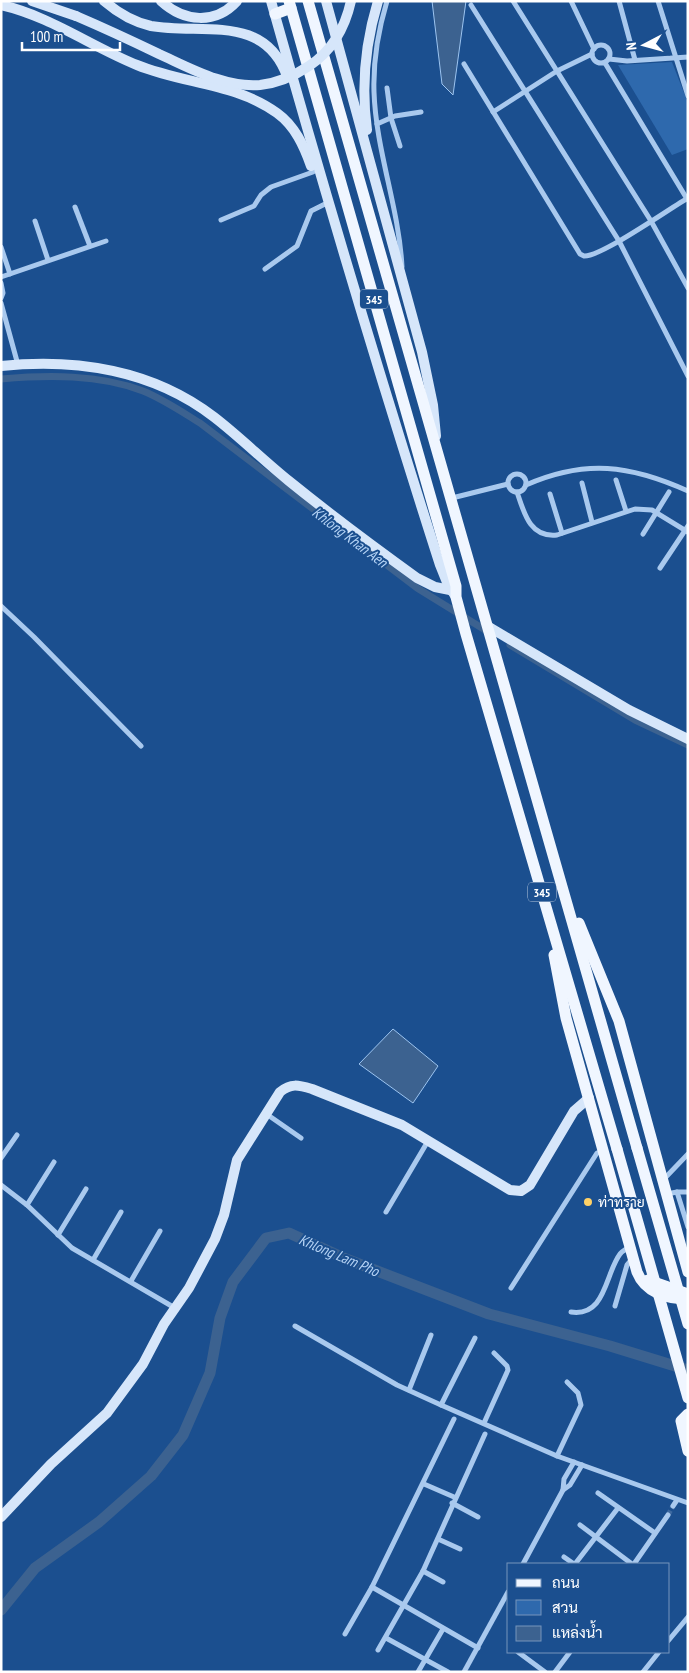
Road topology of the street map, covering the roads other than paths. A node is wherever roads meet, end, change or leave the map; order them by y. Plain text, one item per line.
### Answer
1 (32, 1) edge
2 (104, 1) edge
3 (161, 1) edge
4 (237, 1) edge
5 (272, 1) edge
6 (308, 1) edge
7 (326, 1) edge
8 (351, 1) edge
9 (378, 1) edge
10 (387, 1) edge
11 (513, 1) edge
12 (571, 1) edge
13 (619, 1) edge
14 (658, 1) edge
15 (290, 5) edge
16 (471, 5) dead end
17 (1, 6) edge
18 (275, 14) junction
19 (593, 51) junction
20 (688, 57) edge
21 (675, 59) junction
22 (635, 60) junction
23 (607, 61) junction
24 (464, 64) dead end
25 (558, 71) junction
26 (388, 88) dead end
27 (524, 91) junction
28 (688, 96) edge
29 (420, 112) dead end
30 (493, 112) junction
31 (391, 118) junction
32 (377, 124) junction
33 (312, 146) junction
34 (400, 146) dead end
35 (313, 172) junction
36 (377, 183) junction
37 (687, 199) edge
38 (325, 204) junction
39 (75, 207) dead end
40 (221, 220) dead end
41 (35, 221) dead end
42 (651, 221) junction
43 (106, 240) dead end
44 (619, 240) junction
45 (90, 246) junction
46 (1, 247) edge
47 (48, 260) junction
48 (265, 269) dead end
49 (10, 274) junction
50 (1, 277) edge
51 (403, 281) junction
52 (1, 283) edge
53 (688, 288) edge
54 (1, 298) edge
55 (1, 303) edge
56 (361, 312) junction
57 (18, 365) junction
58 (1, 366) edge
59 (688, 376) edge
60 (438, 456) junction
61 (616, 480) dead end
62 (582, 483) dead end
63 (508, 484) junction
64 (526, 485) junction
65 (688, 491) edge
66 (517, 492) junction
67 (669, 492) dead end
68 (550, 494) dead end
69 (451, 499) junction
70 (626, 511) junction
71 (657, 512) junction
72 (592, 522) junction
73 (687, 529) edge
74 (562, 533) junction
75 (643, 534) dead end
76 (660, 568) dead end
77 (455, 596) junction
78 (1, 606) edge
79 (490, 629) junction
80 (688, 740) edge
81 (140, 746) dead end
82 (540, 882) junction
83 (566, 900) junction
84 (583, 1032) junction
85 (623, 1034) junction
86 (571, 1036) junction
87 (608, 1043) junction
88 (589, 1098) junction
89 (265, 1113) junction
90 (17, 1135) dead end
91 (301, 1138) dead end
92 (428, 1141) junction
93 (603, 1151) junction
94 (688, 1154) edge
95 (1, 1158) edge
96 (54, 1162) dead end
97 (664, 1180) junction
98 (1, 1185) edge
99 (86, 1190) dead end
100 (688, 1192) edge
101 (672, 1193) junction
102 (27, 1205) junction
103 (121, 1212) dead end
104 (386, 1212) dead end
105 (688, 1227) edge
106 (160, 1231) dead end
107 (58, 1235) junction
108 (630, 1246) junction
109 (93, 1260) junction
110 (634, 1262) junction
111 (687, 1266) edge
112 (131, 1281) junction
113 (511, 1288) dead end
114 (688, 1297) edge
115 (615, 1306) dead end
116 (175, 1308) junction
117 (571, 1312) dead end
118 (688, 1324) edge
119 (295, 1326) dead end
120 (431, 1335) dead end
121 (475, 1338) dead end
122 (494, 1353) dead end
123 (567, 1382) dead end
124 (409, 1390) junction
125 (688, 1398) edge
126 (441, 1405) junction
127 (688, 1414) edge
128 (454, 1419) dead end
129 (484, 1423) junction
130 (685, 1431) edge
131 (485, 1434) dead end
132 (688, 1451) edge
133 (557, 1456) junction
134 (574, 1462) junction
135 (582, 1465) junction
136 (424, 1484) junction
137 (563, 1490) junction
138 (598, 1494) dead end
139 (453, 1500) junction
140 (677, 1500) junction
141 (688, 1503) edge
142 (673, 1506) tunnel mouth
143 (618, 1508) junction
144 (668, 1515) tunnel mouth
145 (1, 1517) edge
146 (478, 1517) dead end
147 (580, 1524) dead end
148 (656, 1533) junction
149 (596, 1537) junction
150 (438, 1539) junction
151 (460, 1549) dead end
152 (564, 1557) dead end
153 (524, 1563) edge
154 (573, 1563) edge
155 (575, 1563) edge
156 (632, 1563) edge
157 (634, 1563) edge
158 (423, 1571) junction
159 (443, 1582) dead end
160 (372, 1587) junction
161 (507, 1594) edge
162 (404, 1605) junction
163 (688, 1617) edge
164 (443, 1628) junction
165 (345, 1634) dead end
166 (386, 1638) junction
167 (669, 1640) edge
168 (478, 1648) junction
169 (378, 1650) dead end
170 (519, 1653) edge
171 (569, 1653) edge
172 (658, 1653) edge
173 (425, 1659) junction
174 (418, 1672) edge
175 (448, 1672) edge
176 (464, 1672) edge
177 (545, 1672) edge
178 (555, 1672) edge
179 (643, 1672) edge

1 - 8 main road, bridge
2 - 33 main road
3 - 4 main road
5 - 18 main road, 345
6 - 60 main road, 345
7 - 36 main road, 345
9 - 36 main road
10 - 32 street
11 - 25 street
12 - 19 street
13 - 22 street
14 - 21 street
15 - 18 main road
15 - 77 main road, 345
16 - 27 street
17 - 35 main road
18 - 33 main road, 345
19 - 23 street
19 - 23 street
19 - 25 street
20 - 21 street
21 - 22 street
21 - 28 street
22 - 23 street
23 - 37 street
24 - 30 street
25 - 27 street
25 - 42 street
26 - 31 street
27 - 30 street
27 - 44 street
29 - 31 street
30 - 44 street
31 - 32 street
31 - 34 street
32 - 51 street
33 - 56 main road, 345
35 - 38 main road
35 - 40 street
36 - 51 main road, 345
37 - 42 street
38 - 48 street
38 - 56 main road
39 - 45 street
41 - 47 street
42 - 44 street
42 - 53 street
43 - 45 street
44 - 59 street
45 - 47 street
46 - 49 street
47 - 49 street
49 - 50 street
51 - 60 main road, 345
52 - 54 street
55 - 57 street
56 - 77 main road, 345
57 - 58 main road
57 - 77 main road
60 - 69 main road, 345
61 - 70 street
62 - 72 street
63 - 64 street
63 - 66 street
63 - 69 street
64 - 65 street
64 - 66 street
66 - 74 street
67 - 71 street
68 - 74 street
69 - 79 main road, 345
70 - 71 street
70 - 72 street
71 - 73 street
71 - 75 street
72 - 74 street
73 - 76 street
77 - 82 main road, 345
78 - 81 street
79 - 80 main road
79 - 83 main road, 345
82 - 84 main road, 345
82 - 86 main road
83 - 85 main road
83 - 87 main road, 345
84 - 86 main road
84 - 125 main road, 345, bridge
85 - 87 main road
85 - 97 main road
86 - 88 main road
87 - 118 main road, 345, bridge
88 - 92 main road
88 - 93 main road
89 - 91 street
89 - 92 main road
89 - 116 main road
90 - 95 street
92 - 104 street
93 - 108 main road
93 - 113 street
94 - 97 street
96 - 102 street
97 - 101 main road
98 - 102 street
99 - 107 street
100 - 101 street
101 - 105 street
101 - 111 main road
102 - 107 street
103 - 109 street
106 - 112 street
107 - 109 street
108 - 110 main road
108 - 117 street
109 - 112 street
110 - 114 main road
110 - 115 street
112 - 116 street
116 - 145 main road
119 - 124 street
120 - 124 street
121 - 126 street
122 - 129 street
123 - 133 street
124 - 126 street
126 - 129 street
127 - 130 main road
128 - 136 street
129 - 133 street
130 - 132 main road
131 - 139 street
133 - 134 street
134 - 135 street
134 - 137 street
135 - 137 street
135 - 140 street
136 - 139 street
136 - 160 street
137 - 153 street
138 - 143 street
139 - 146 street
139 - 150 street
140 - 141 street
140 - 142 street
143 - 148 street
143 - 149 street
144 - 148 street
147 - 149 street
148 - 157 street
149 - 155 street
149 - 156 street
150 - 151 street
150 - 158 street
152 - 154 street
158 - 159 street
158 - 162 street
160 - 162 street
160 - 165 street
161 - 168 street
162 - 164 street
162 - 166 street
163 - 167 street
164 - 168 street
164 - 173 street
166 - 169 street
166 - 173 street
168 - 176 street
170 - 177 street
171 - 178 street
172 - 179 street
173 - 174 street
173 - 175 street

